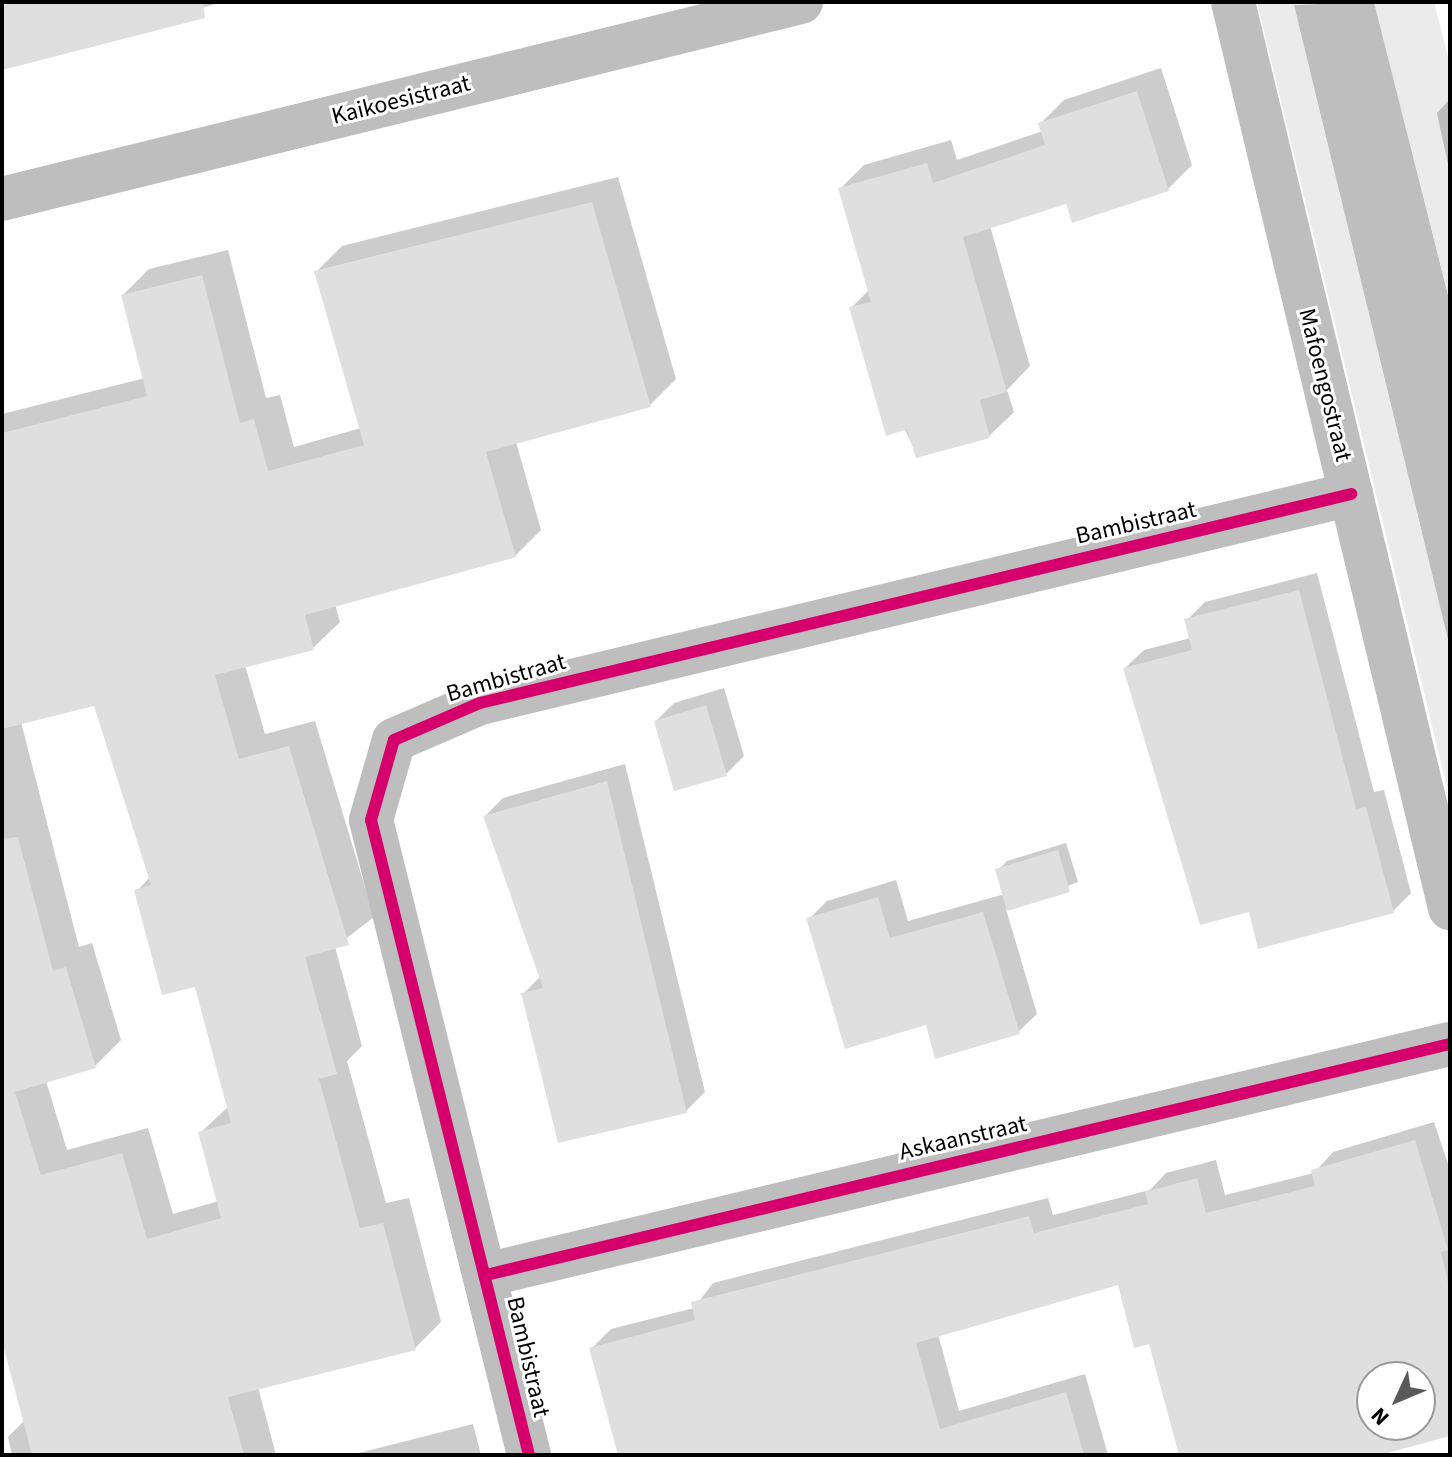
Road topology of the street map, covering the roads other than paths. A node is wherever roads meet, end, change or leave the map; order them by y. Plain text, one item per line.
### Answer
1 (801, 2) edge
2 (1233, 2) edge
3 (2, 199) edge
4 (1351, 494) junction
5 (1450, 908) edge
6 (1450, 1044) edge
7 (486, 1275) junction
8 (529, 1455) edge

1 - 3 street, Kaikoesistraat
2 - 4 street, Mafoengostraat
4 - 5 street, Mafoengostraat
4 - 7 street, Bambistraat
6 - 7 street, Askaanstraat
7 - 8 street, Bambistraat

